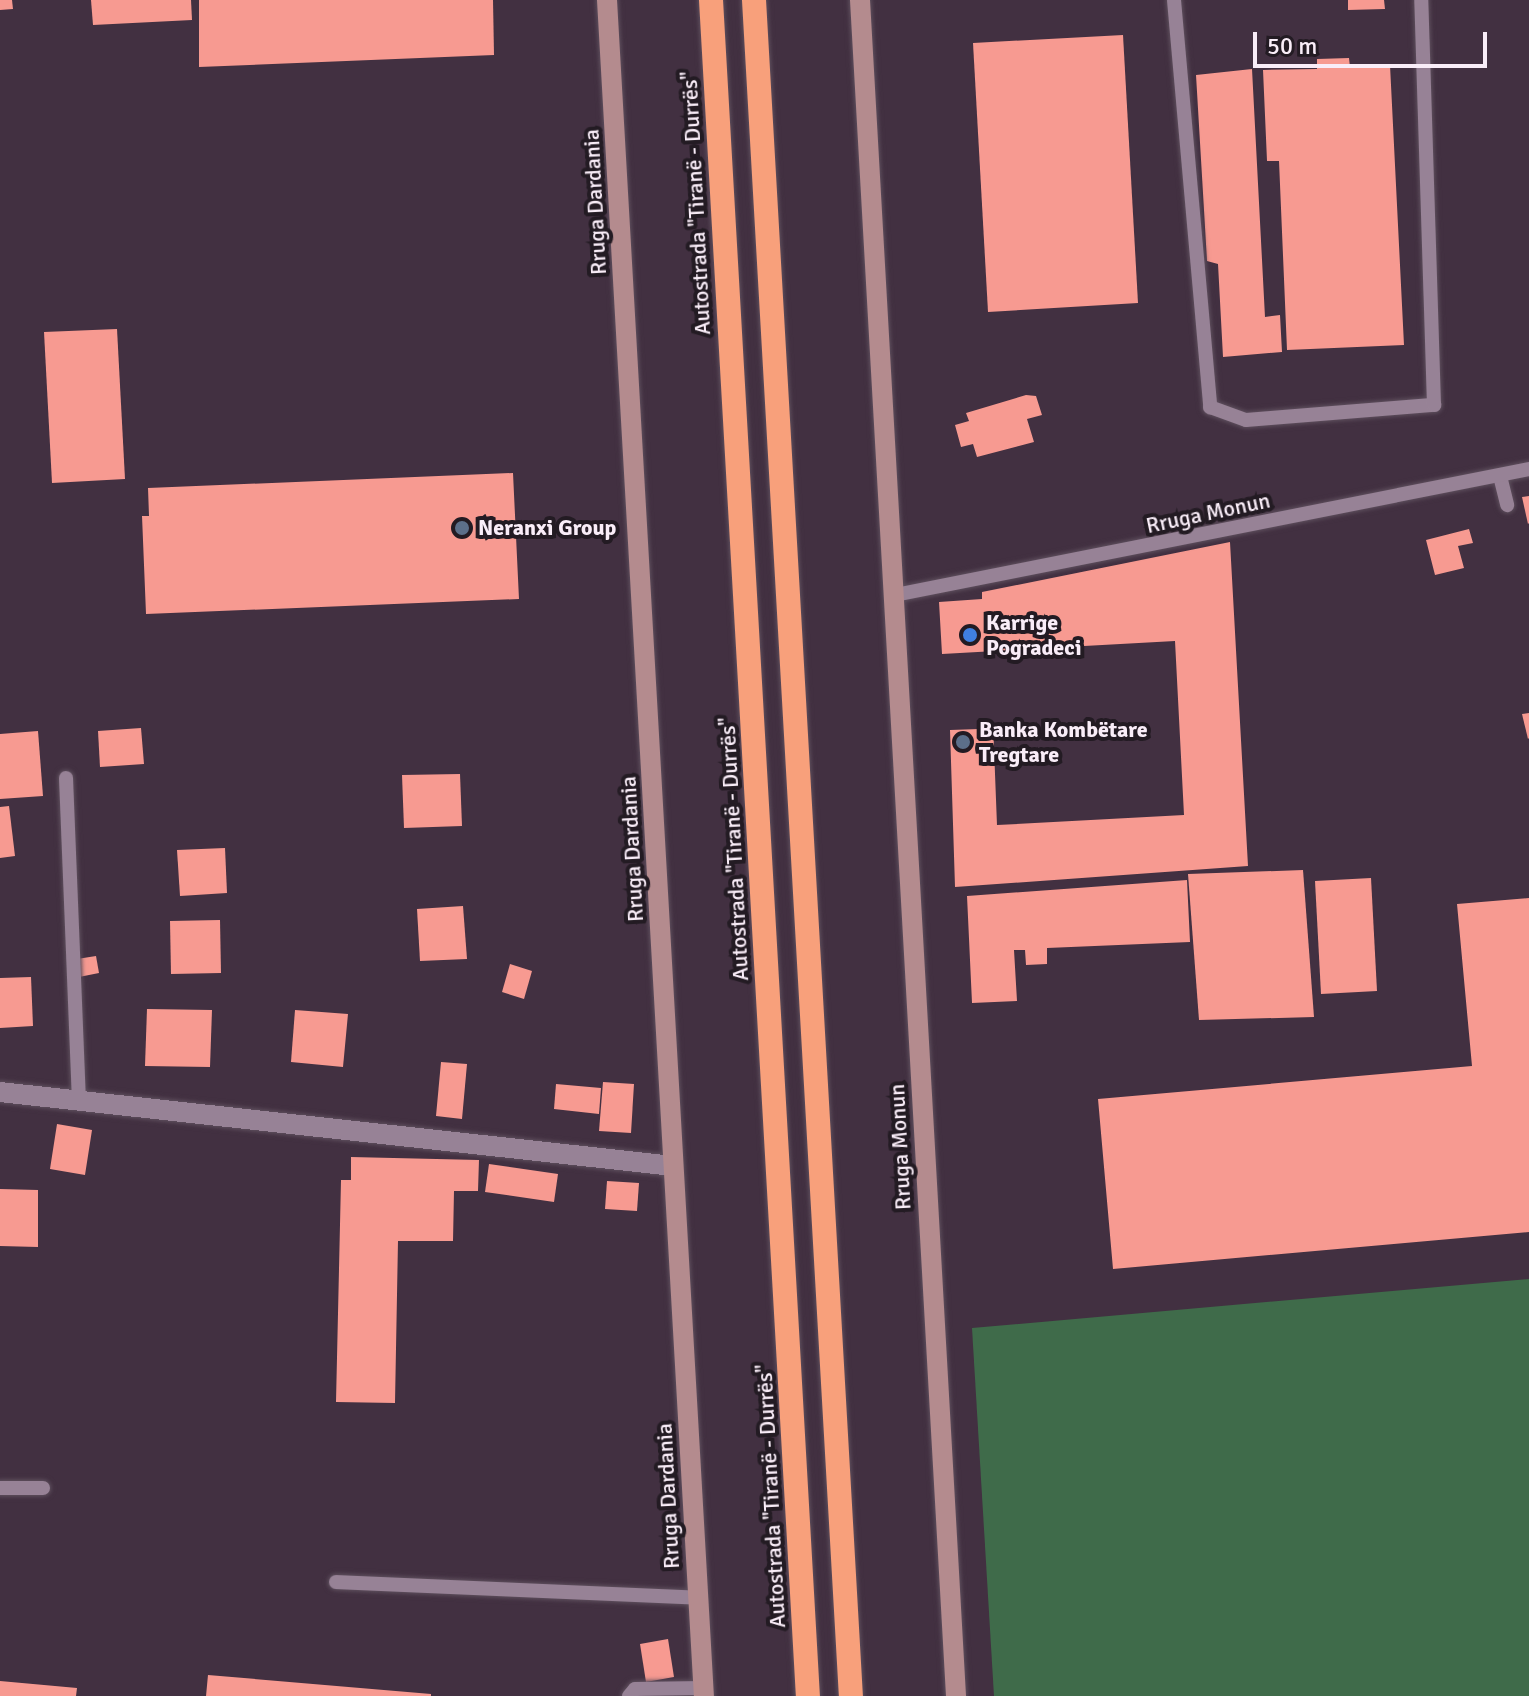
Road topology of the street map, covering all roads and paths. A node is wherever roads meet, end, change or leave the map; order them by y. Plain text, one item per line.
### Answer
1 (607, 0) edge
2 (711, 0) edge
3 (754, 0) edge
4 (860, 0) edge
5 (1174, 0) edge
6 (1421, 0) edge
7 (1529, 469) edge
8 (1500, 476) junction
9 (1507, 505) dead end
10 (895, 595) junction
11 (66, 778) dead end
12 (0, 1092) edge
13 (79, 1101) junction
14 (673, 1166) junction
15 (0, 1488) edge
16 (43, 1488) dead end
17 (336, 1582) dead end
18 (698, 1598) junction
19 (703, 1692) edge
20 (629, 1696) edge
21 (808, 1696) edge
22 (851, 1696) edge
23 (956, 1696) edge

1 - 14 main road, Rruga Dardania
2 - 21 highway, Autostrada "Tiranë - Durrës"
3 - 22 highway
4 - 10 main road, Rruga Monun
5 - 6 lane
7 - 8 lane, Rruga Monun
8 - 9 lane
8 - 10 lane, Rruga Monun
10 - 23 main road, Rruga Monun
11 - 13 lane
12 - 13 street
13 - 14 street
14 - 18 main road, Rruga Dardania
15 - 16 lane
17 - 18 lane
18 - 19 main road, Rruga Dardania
19 - 20 lane

